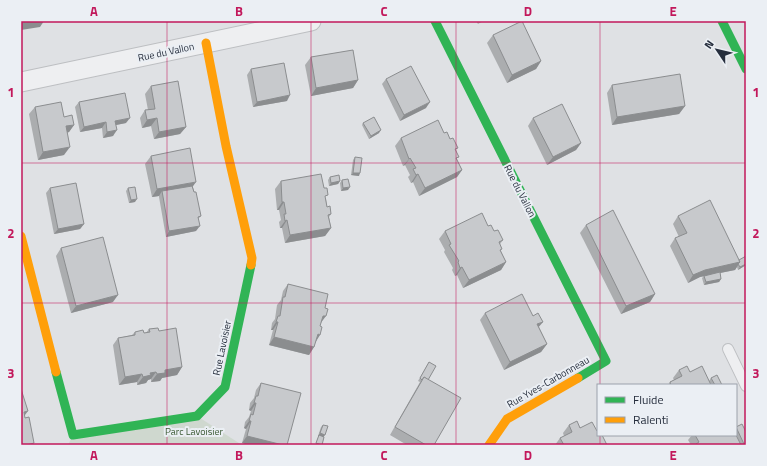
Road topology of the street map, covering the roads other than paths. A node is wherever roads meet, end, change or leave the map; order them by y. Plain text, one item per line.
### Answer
1 (311, 21) edge
2 (435, 21) edge
3 (722, 21) edge
4 (206, 43) junction
5 (746, 69) edge
6 (21, 82) edge
7 (21, 236) edge
8 (728, 349) dead end
9 (606, 361) joint
10 (746, 386) edge
11 (489, 445) edge

1 - 4 street, Rue du Vallon
2 - 9 street, Rue du Vallon
3 - 5 street
4 - 6 street, Rue du Vallon
4 - 7 street, Rue Lavoisier
8 - 10 lane
9 - 11 street, Rue Yves-Carbonneau

